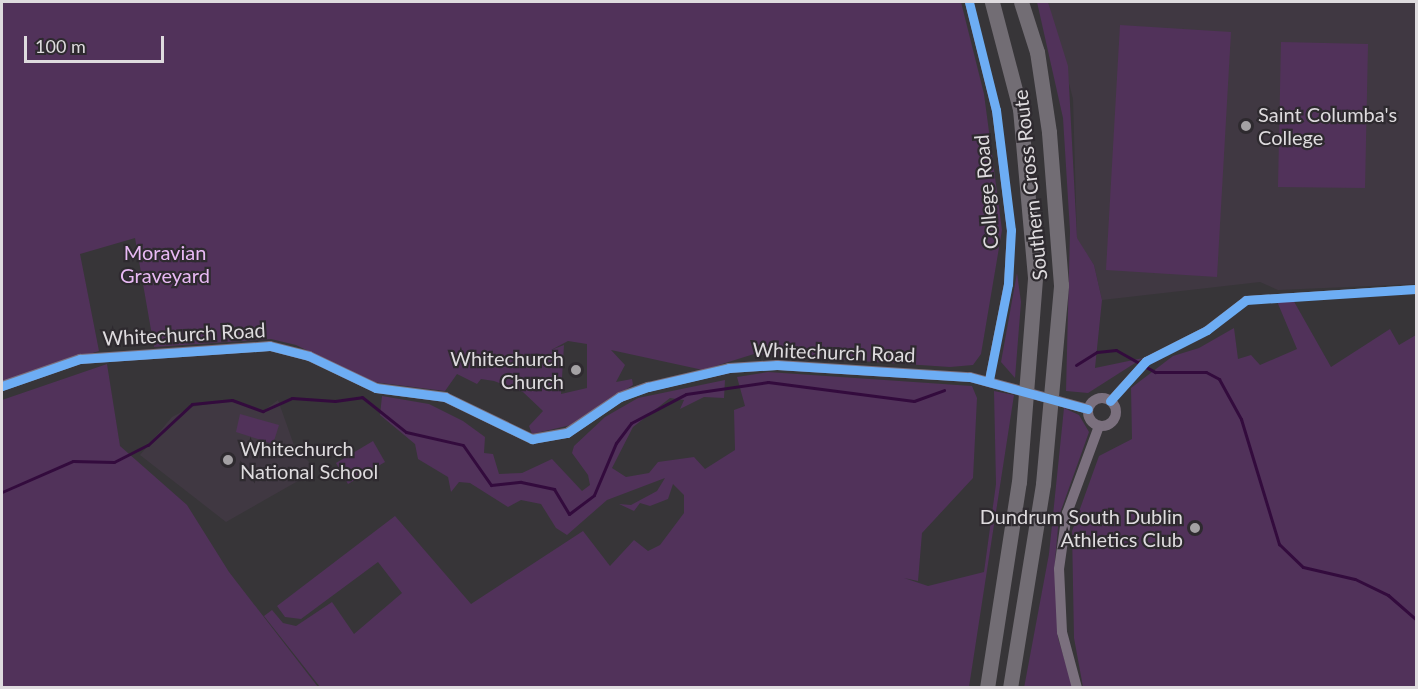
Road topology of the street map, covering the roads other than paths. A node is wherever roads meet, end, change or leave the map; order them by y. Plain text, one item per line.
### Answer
1 (969, 2) edge
2 (992, 2) edge
3 (1021, 2) edge
4 (1416, 289) edge
5 (989, 380) junction
6 (2, 386) edge
7 (1110, 401) junction
8 (1088, 409) junction
9 (1099, 426) junction
10 (987, 687) edge
11 (1010, 687) edge
12 (1077, 687) edge

1 - 5 street, College Road
2 - 10 highway, Southern Cross Route
3 - 11 highway, Southern Cross Route
4 - 7 street
5 - 6 street, Whitechurch Road
5 - 8 street, Whitechurch Road
7 - 8 street
7 - 9 street
8 - 9 street
9 - 12 street

